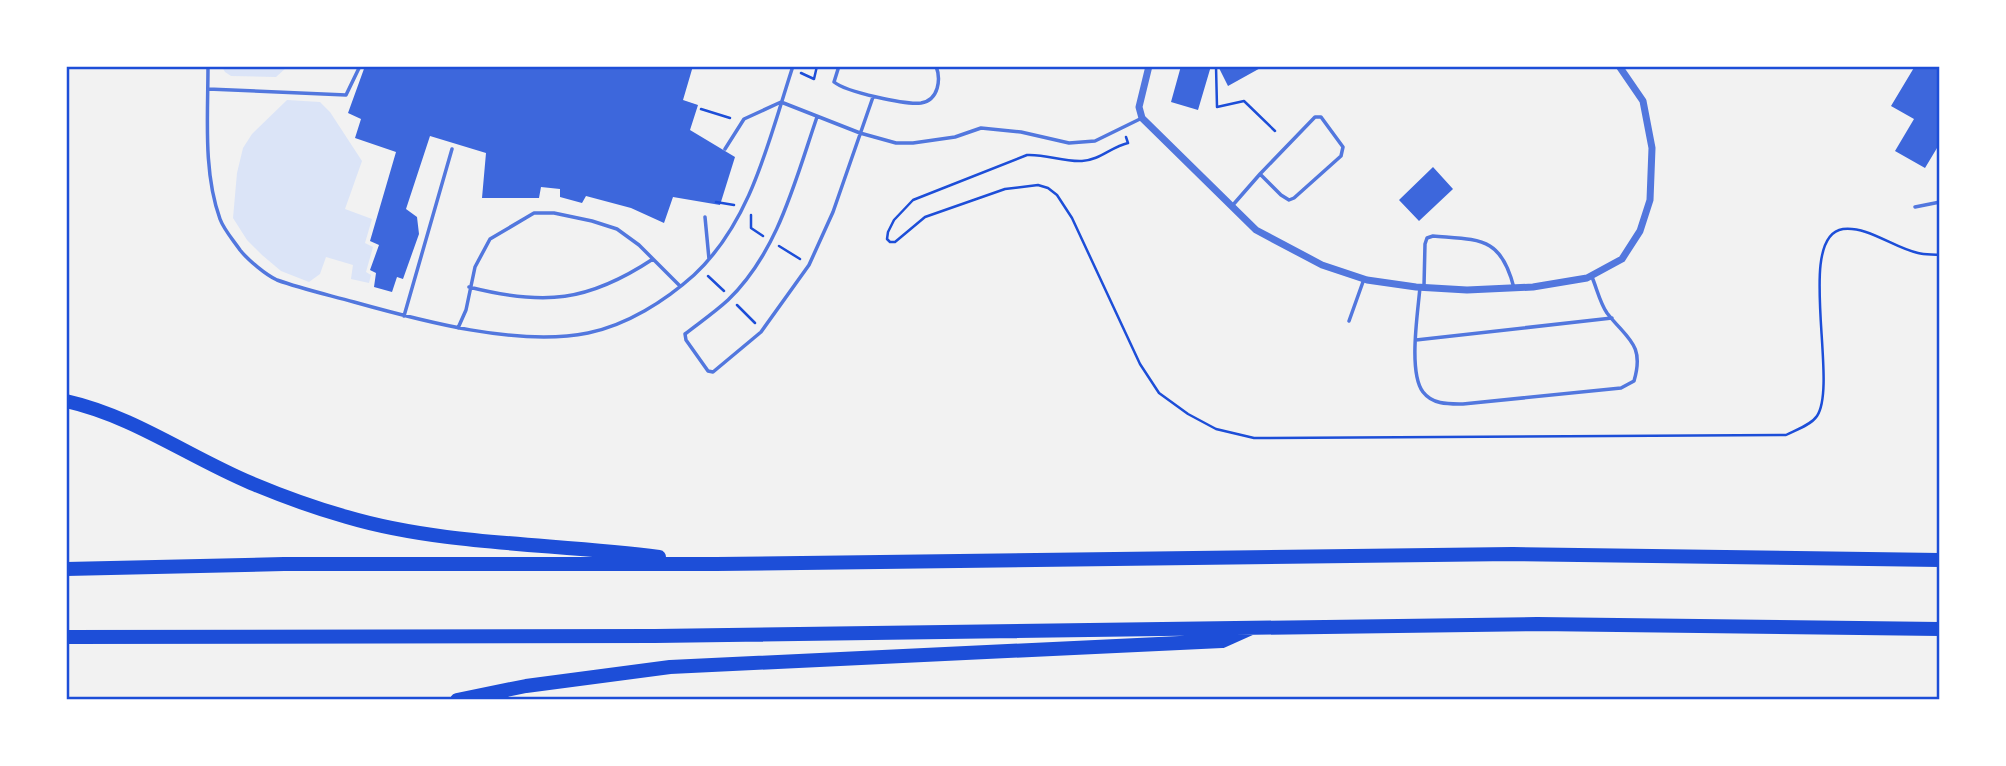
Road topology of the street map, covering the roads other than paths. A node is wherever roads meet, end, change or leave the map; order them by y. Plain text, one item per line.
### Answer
1 (208, 66) edge
2 (359, 66) edge
3 (793, 66) edge
4 (839, 66) edge
5 (936, 66) edge
6 (1149, 66) edge
7 (1619, 66) edge
8 (208, 89) junction
9 (873, 97) junction
10 (781, 103) junction
11 (817, 117) junction
12 (1142, 118) junction
13 (860, 133) junction
14 (452, 149) dead end
15 (725, 149) dead end
16 (1260, 174) junction
17 (1940, 202) edge
18 (1232, 206) junction
19 (1916, 207) dead end
20 (705, 217) dead end
21 (653, 259) junction
22 (709, 259) junction
23 (1591, 276) junction
24 (1364, 279) junction
25 (680, 286) junction
26 (469, 287) junction
27 (1422, 287) junction
28 (1514, 288) junction
29 (404, 316) junction
30 (1612, 318) junction
31 (1349, 321) dead end
32 (457, 328) junction
33 (1416, 340) junction
34 (66, 401) edge
35 (1940, 560) edge
36 (716, 564) junction
37 (66, 569) edge
38 (1258, 626) junction
39 (1940, 629) edge
40 (66, 637) edge
41 (457, 699) edge

1 - 8 lane
2 - 8 lane
3 - 10 lane
4 - 9 lane
5 - 9 lane
6 - 12 street
7 - 23 street
8 - 29 lane
9 - 13 lane
10 - 11 lane
10 - 15 lane
10 - 22 lane
11 - 13 lane
11 - 13 lane
12 - 13 lane
12 - 18 street
14 - 29 lane
16 - 16 lane
16 - 18 lane
17 - 19 lane
18 - 24 street
20 - 22 lane
21 - 25 lane
21 - 26 lane
21 - 26 lane
22 - 25 lane
23 - 28 street
23 - 30 lane
24 - 27 street
24 - 31 lane
25 - 32 lane
26 - 32 lane
27 - 28 street
27 - 28 lane
27 - 33 lane
29 - 32 lane
30 - 33 lane
30 - 33 lane
34 - 36 highway
35 - 36 highway
36 - 37 highway
38 - 39 highway
38 - 40 highway
38 - 41 highway

